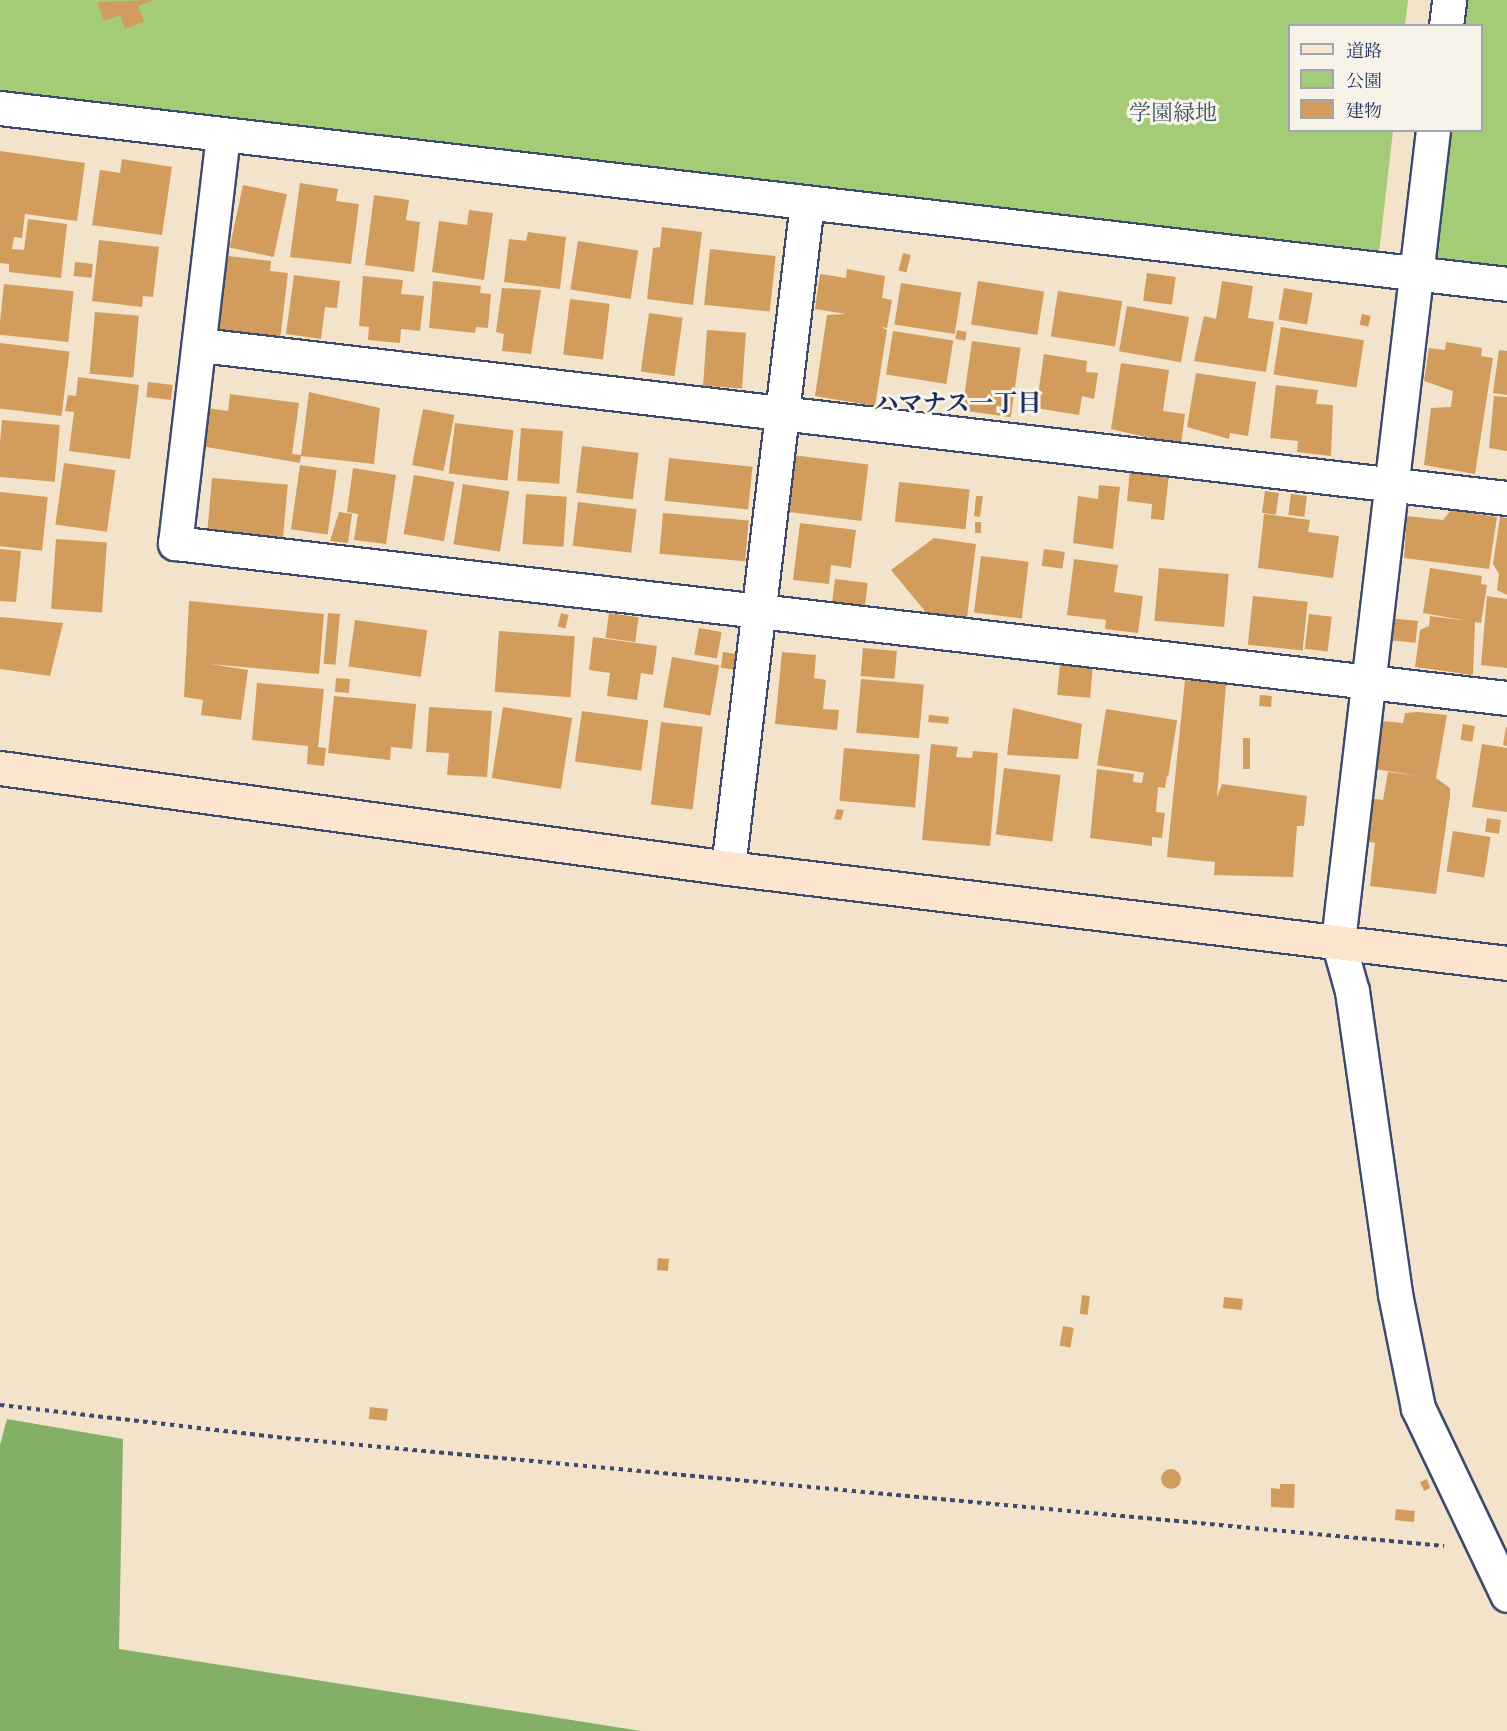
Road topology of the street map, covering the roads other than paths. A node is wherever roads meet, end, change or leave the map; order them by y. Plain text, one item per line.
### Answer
1 (1449, 0) edge
2 (1446, 24) edge
3 (0, 108) edge
4 (1433, 132) edge
5 (223, 135) junction
6 (807, 203) junction
7 (1415, 273) junction
8 (1507, 284) edge
9 (200, 345) junction
10 (785, 412) junction
11 (1388, 483) junction
12 (1507, 498) edge
13 (762, 610) junction
14 (1366, 681) junction
15 (1507, 698) edge
16 (0, 768) edge
17 (728, 868) junction
18 (1338, 941) junction
19 (1507, 963) edge
20 (1507, 1595) edge

1 - 2 street
3 - 5 street
4 - 7 street
5 - 6 street
5 - 9 street
6 - 7 street
6 - 10 street
7 - 8 street
7 - 11 street
9 - 10 street
9 - 13 street
10 - 11 street
10 - 13 street
11 - 12 street
11 - 14 street
13 - 14 street
13 - 17 street
14 - 15 street
14 - 18 street
16 - 17 street
17 - 18 street
18 - 19 street
18 - 20 street

